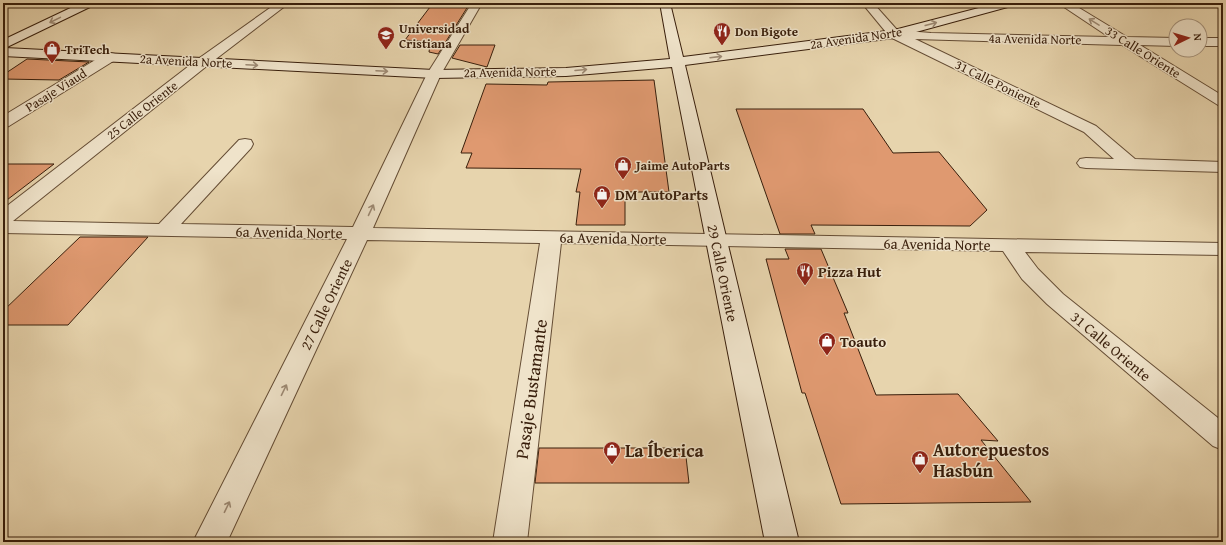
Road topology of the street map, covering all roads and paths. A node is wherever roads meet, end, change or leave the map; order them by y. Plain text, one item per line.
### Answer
1 (90, 3) edge
2 (284, 3) edge
3 (477, 3) edge
4 (665, 3) edge
5 (867, 3) edge
6 (1011, 3) edge
7 (1063, 3) edge
8 (894, 34) junction
9 (1125, 41) junction
10 (1168, 42) edge
11 (1208, 42) edge
12 (1223, 42) edge
13 (3, 45) edge
14 (3, 52) edge
15 (110, 57) junction
16 (203, 62) junction
17 (678, 62) junction
18 (434, 74) junction
19 (1223, 102) edge
20 (3, 123) edge
21 (244, 144) dead end
22 (1086, 163) dead end
23 (1130, 164) junction
24 (1223, 167) edge
25 (3, 219) edge
26 (3, 227) edge
27 (164, 230) junction
28 (360, 234) junction
29 (552, 237) junction
30 (716, 240) junction
31 (1008, 245) junction
32 (1223, 249) edge
33 (1223, 438) edge
34 (210, 542) edge
35 (510, 542) edge
36 (782, 542) edge

1 -> 13 street
2 - 16 street, 25 Calle Oriente
3 - 18 street, 27 Calle Oriente
4 - 17 street, 29 Calle Oriente
5 - 8 street, 31 Calle Poniente
8 -> 6 street, 2a Avenida Norte
9 -> 7 street, 33 Calle Oriente
8 - 9 street, 4a Avenida Norte
17 -> 8 street, 2a Avenida Norte
8 - 23 street, 31 Calle Poniente
9 - 10 street, 4a Avenida Norte
9 - 19 street, 33 Calle Oriente
11 - 12 street
14 - 15 street, 2a Avenida Norte
15 - 16 street, 2a Avenida Norte
15 - 20 street, Pasaje Viaud
16 -> 18 street, 2a Avenida Norte
16 - 25 street, 25 Calle Oriente
18 -> 17 street, 2a Avenida Norte
17 - 30 street, 29 Calle Oriente
28 -> 18 street, 27 Calle Oriente
21 - 27 street
22 - 23 street
23 - 24 street
26 - 27 street, 6a Avenida Norte
27 - 28 street, 6a Avenida Norte
28 - 29 street, 6a Avenida Norte
34 -> 28 street, 27 Calle Oriente
29 - 30 street, 6a Avenida Norte
29 - 35 street, Pasaje Bustamante
30 - 31 street, 6a Avenida Norte
30 - 36 street, 29 Calle Oriente
31 - 32 street, 6a Avenida Norte
31 - 33 street, 31 Calle Oriente

